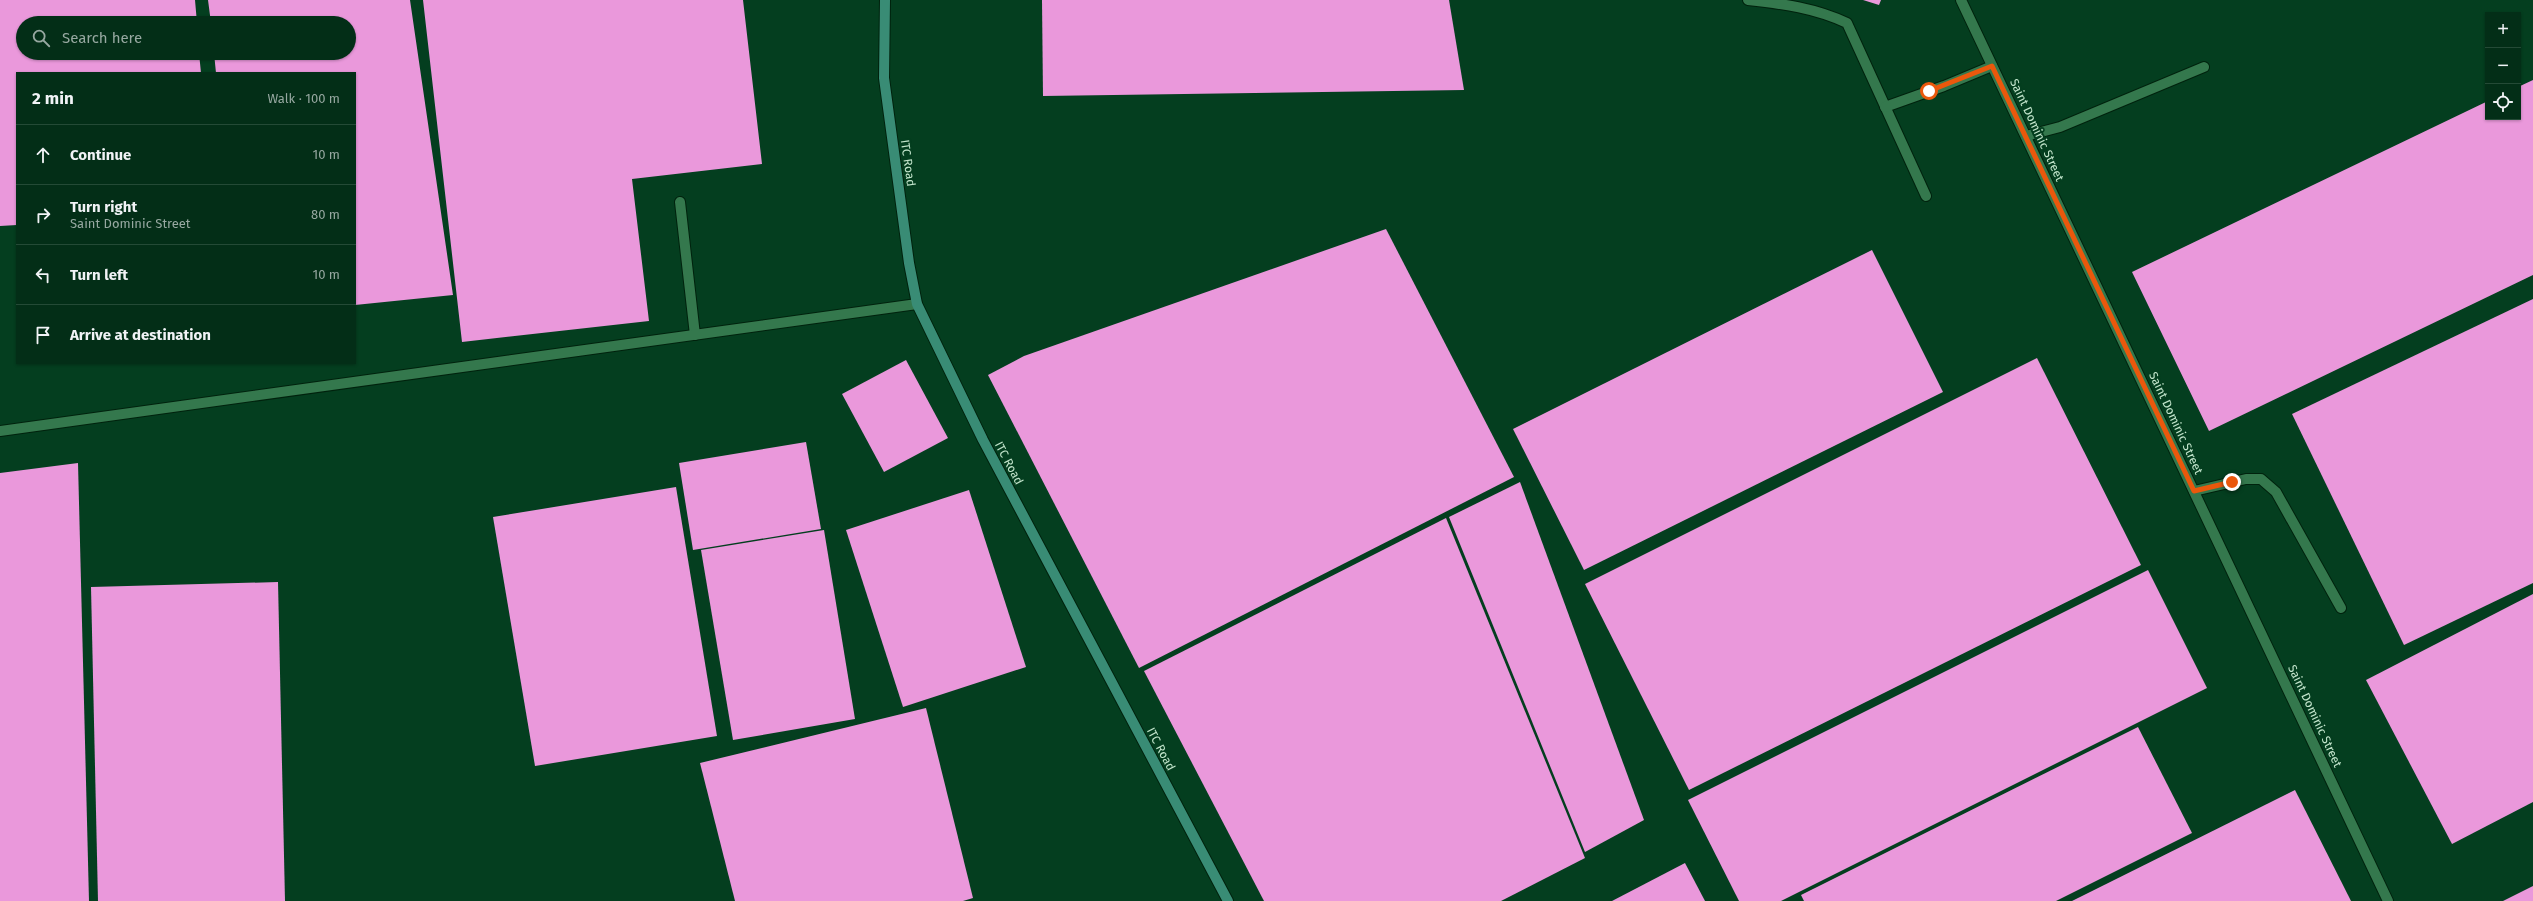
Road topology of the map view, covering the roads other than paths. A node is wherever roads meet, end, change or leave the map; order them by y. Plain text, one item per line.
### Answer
1 (885, 0) edge
2 (1748, 0) edge
3 (1961, 0) edge
4 (1992, 66) junction
5 (2204, 67) dead end
6 (1885, 107) junction
7 (2026, 136) junction
8 (1926, 196) dead end
9 (680, 202) dead end
10 (917, 304) junction
11 (694, 335) junction
12 (0, 431) edge
13 (2194, 491) junction
14 (2341, 608) dead end
15 (1228, 901) edge
16 (2388, 901) edge

1 - 10 street, ITC Road
2 - 6 lane
3 - 4 lane, Saint Dominic Street
4 - 6 lane
4 - 7 lane, Saint Dominic Street
5 - 7 lane
6 - 8 lane
7 - 13 lane, Saint Dominic Street
9 - 11 lane
10 - 11 lane
10 - 15 street, ITC Road
11 - 12 lane
13 - 14 lane
13 - 16 lane, Saint Dominic Street

